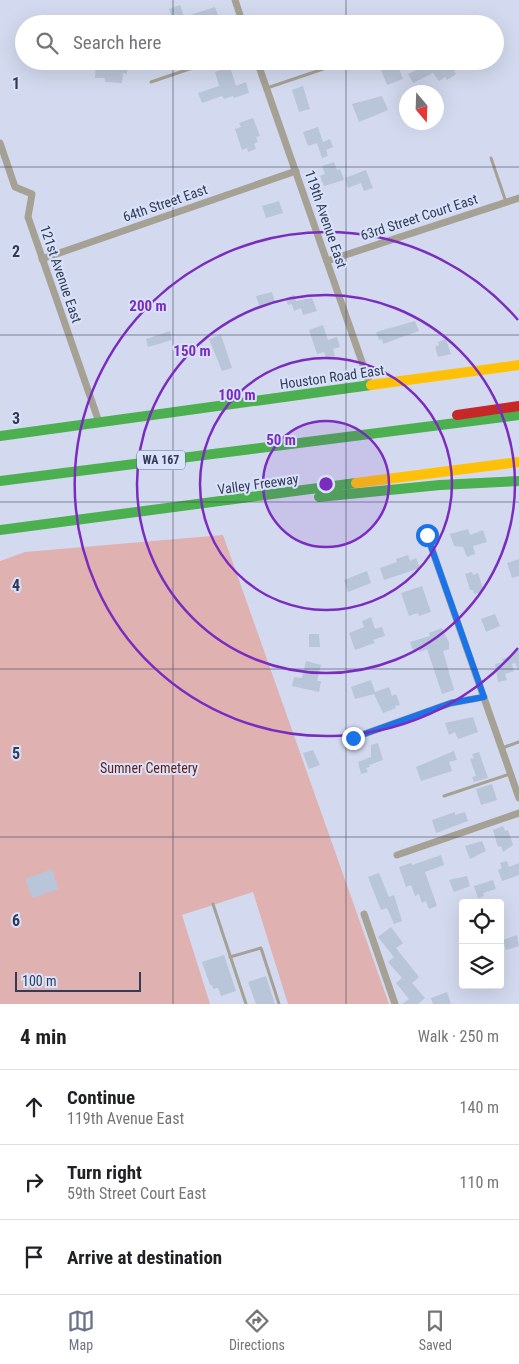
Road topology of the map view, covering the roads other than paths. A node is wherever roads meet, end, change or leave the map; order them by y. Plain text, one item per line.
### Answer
1 (235, 0) edge
2 (240, 15) edge
3 (186, 70) edge
4 (260, 70) edge
5 (320, 70) edge
6 (151, 82) dead end
7 (266, 88) junction
8 (0, 143) edge
9 (491, 158) dead end
10 (296, 171) junction
11 (519, 198) edge
12 (506, 202) junction
13 (42, 259) junction
14 (327, 261) junction
15 (519, 365) edge
16 (370, 385) junction
17 (519, 406) edge
18 (519, 415) edge
19 (99, 422) junction
20 (0, 436) edge
21 (322, 440) junction
22 (519, 462) edge
23 (0, 481) edge
24 (519, 481) edge
25 (222, 502) junction
26 (0, 530) edge
27 (427, 535) dead end
28 (484, 697) junction
29 (353, 738) dead end
30 (519, 742) edge
31 (502, 748) junction
32 (511, 774) junction
33 (444, 796) dead end
34 (519, 798) edge
35 (519, 813) edge
36 (396, 855) dead end
37 (213, 904) dead end
38 (364, 914) dead end
39 (230, 957) junction
40 (246, 1004) edge
41 (280, 1004) edge
42 (395, 1004) edge

1 - 2 street
3 - 6 lane
4 - 7 street, 119th Avenue East
5 - 7 lane
7 - 10 street, 119th Avenue East
8 - 13 street, 121st Avenue East
9 - 12 lane
10 - 13 street, 64th Street East
10 - 14 street, 119th Avenue East
11 - 12 street, 63rd Street Court East
12 - 14 street, 63rd Street Court East
13 - 19 street, 121st Avenue East
14 - 16 street, 119th Avenue East
15 - 16 main road, Houston Road East
16 - 19 main road, Houston Road East
17 - 21 main road
18 - 21 main road, WA 167
19 - 20 main road, Houston Road East
21 - 23 main road, WA 167
22 - 25 main road, Valley Freeway
24 - 25 main road
25 - 26 main road, Valley Freeway
27 - 28 street
28 - 29 street
28 - 31 street
30 - 31 lane
31 - 32 street
32 - 33 lane
32 - 34 street
35 - 36 street
37 - 39 lane
38 - 42 street
39 - 40 lane
39 - 41 lane

